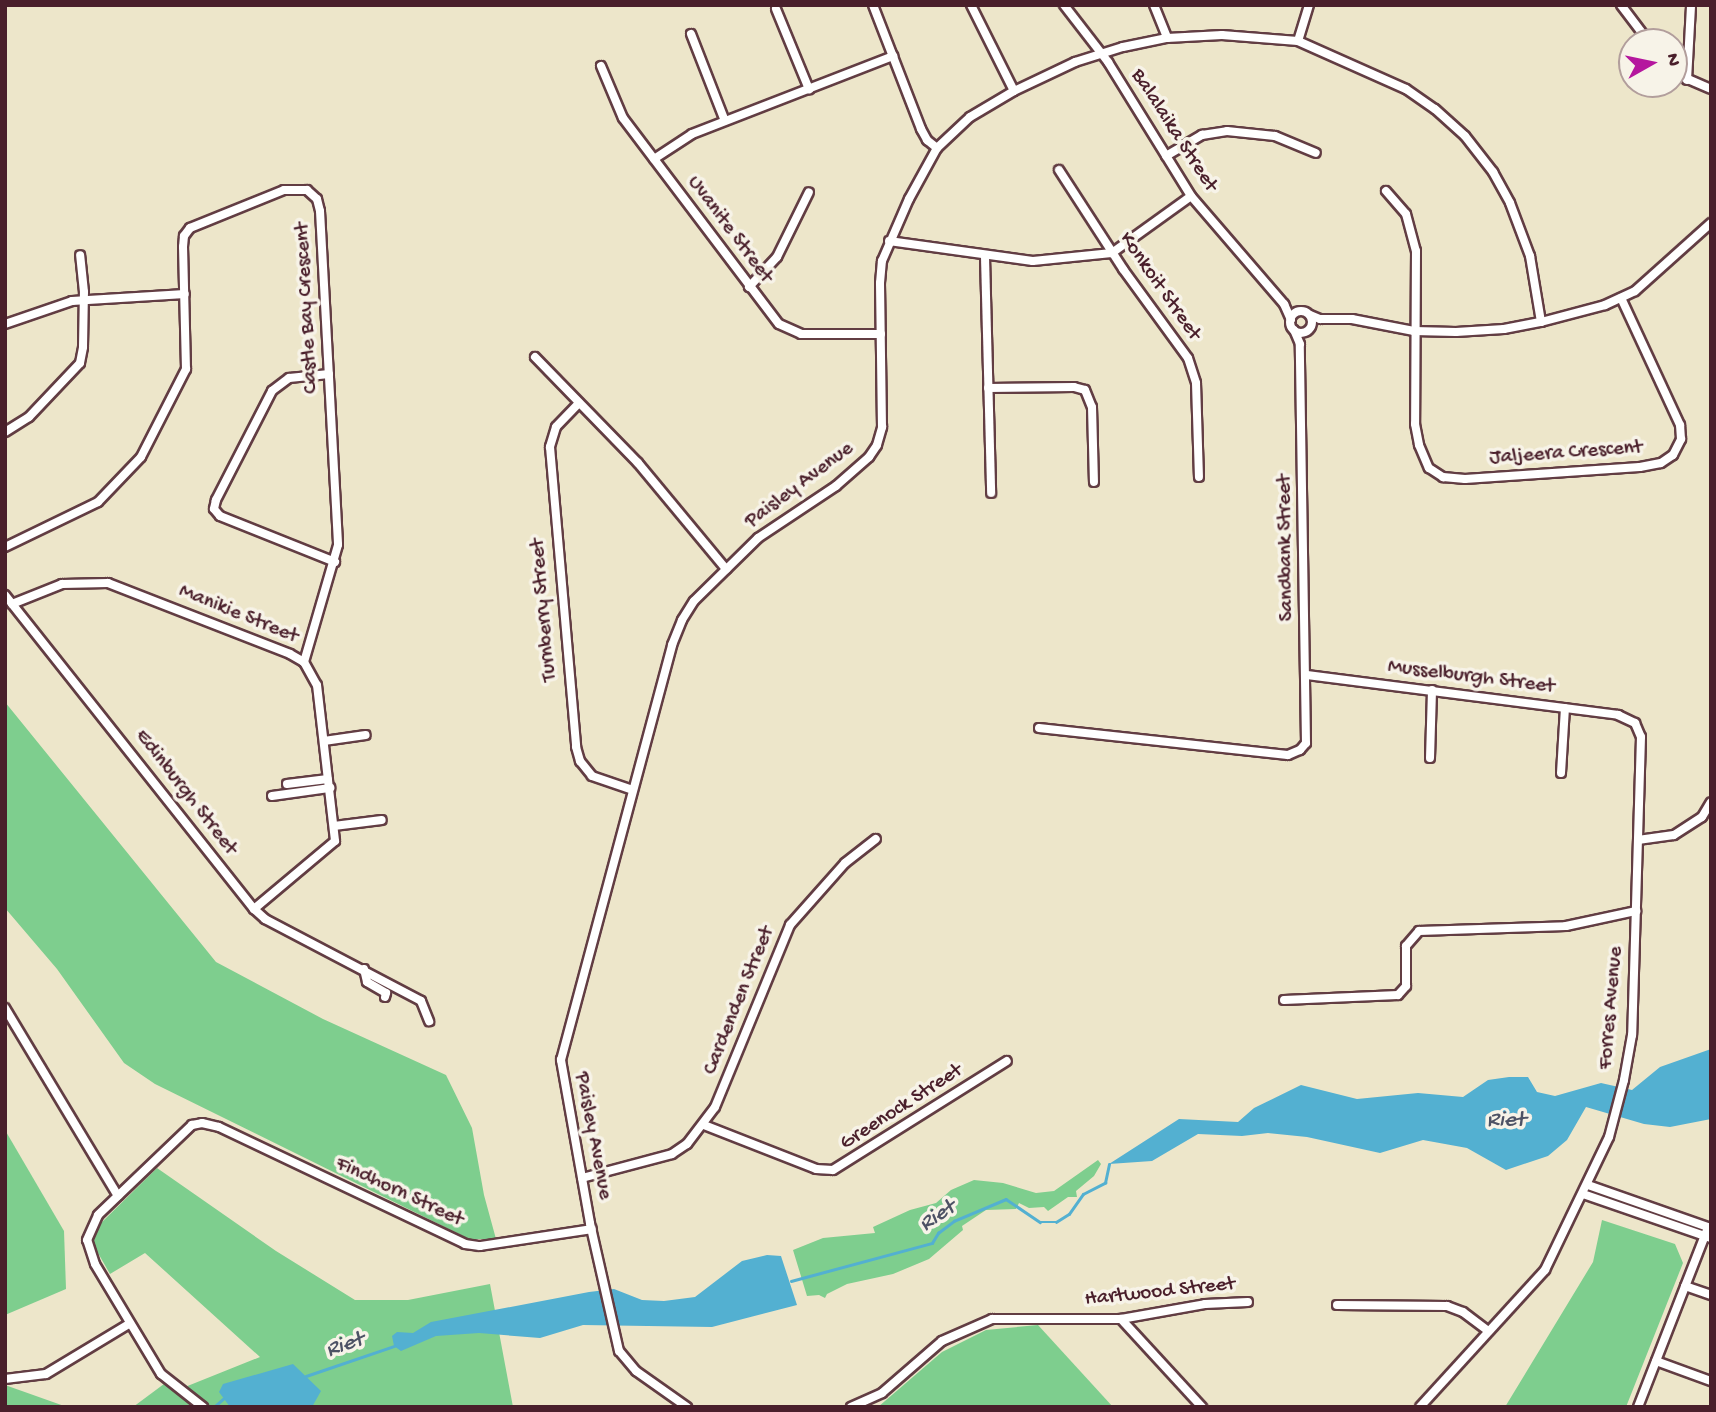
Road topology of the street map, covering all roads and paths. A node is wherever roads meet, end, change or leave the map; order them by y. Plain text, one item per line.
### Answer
1 (873, 5) edge
2 (971, 5) edge
3 (1064, 5) edge
4 (1154, 5) edge
5 (1309, 5) edge
6 (1621, 5) edge
7 (1691, 5) edge
8 (776, 9) dead end
9 (1638, 28) edge
10 (691, 34) dead end
11 (1167, 38) junction
12 (1298, 41) junction
13 (1100, 54) junction
14 (893, 56) junction
15 (1688, 61) edge
16 (601, 66) dead end
17 (1688, 80) edge
18 (809, 89) junction
19 (1711, 89) edge
20 (1014, 91) junction
21 (725, 121) junction
22 (937, 148) junction
23 (1317, 153) dead end
24 (1166, 156) junction
25 (654, 159) junction
26 (1059, 170) dead end
27 (809, 191) dead end
28 (1387, 191) dead end
29 (1191, 196) junction
30 (1711, 223) edge
31 (889, 241) junction
32 (1112, 253) junction
33 (80, 255) dead end
34 (985, 257) junction
35 (749, 287) junction
36 (185, 294) junction
37 (1621, 298) junction
38 (83, 301) junction
39 (1284, 304) junction
40 (1301, 311) junction
41 (1310, 315) junction
42 (1320, 319) junction
43 (1291, 320) junction
44 (1541, 322) junction
45 (5, 324) edge
46 (1309, 328) junction
47 (1294, 330) junction
48 (1414, 331) junction
49 (881, 334) junction
50 (1300, 344) junction
51 (535, 357) dead end
52 (330, 374) junction
53 (988, 388) junction
54 (579, 403) junction
55 (5, 432) edge
56 (1199, 477) dead end
57 (1094, 482) dead end
58 (991, 493) dead end
59 (5, 547) edge
60 (335, 562) junction
61 (726, 569) junction
62 (5, 595) edge
63 (12, 604) junction
64 (304, 662) junction
65 (1307, 675) junction
66 (1432, 690) junction
67 (1565, 708) junction
68 (1629, 719) joint
69 (1039, 728) dead end
70 (366, 735) dead end
71 (324, 741) junction
72 (1430, 758) dead end
73 (1561, 774) dead end
74 (329, 783) junction
75 (287, 784) dead end
76 (634, 790) junction
77 (272, 796) dead end
78 (1711, 802) edge
79 (382, 820) dead end
80 (334, 826) junction
81 (876, 839) dead end
82 (1638, 840) junction
83 (254, 909) junction
84 (1636, 911) junction
85 (363, 968) junction
86 (385, 997) dead end
87 (1284, 1000) dead end
88 (6, 1009) edge
89 (429, 1021) dead end
90 (1007, 1061) dead end
91 (704, 1125) junction
92 (582, 1178) junction
93 (1588, 1185) junction
94 (1583, 1194) junction
95 (118, 1196) junction
96 (592, 1229) junction
97 (1709, 1232) edge
98 (1685, 1286) junction
99 (1711, 1296) edge
100 (1248, 1302) dead end
101 (1337, 1305) dead end
102 (1121, 1319) junction
103 (129, 1324) junction
104 (1488, 1331) junction
105 (1656, 1361) junction
106 (5, 1379) edge
107 (1711, 1381) edge
108 (202, 1406) edge
109 (687, 1407) edge
110 (851, 1407) edge
111 (1202, 1407) edge
112 (1420, 1407) edge
113 (1638, 1407) edge

1 - 14 street
2 - 20 street
3 - 13 street, Balalaika Street
4 - 11 street
5 - 12 street
6 - 9 street
7 - 15 street
8 - 18 street
10 - 21 street
11 - 12 street, Paisley Avenue
11 - 13 street, Paisley Avenue
12 - 44 street, Paisley Avenue
13 - 20 street, Paisley Avenue
13 - 24 street, Balalaika Street
14 - 18 street
14 - 22 street
16 - 25 street, Uvanite Street
17 - 19 street
18 - 21 street
20 - 22 street, Paisley Avenue
21 - 25 street
22 - 31 street, Paisley Avenue
23 - 24 street
24 - 29 street, Balalaika Street
25 - 35 street, Uvanite Street
26 - 32 street, Konkoit Street
27 - 35 street
28 - 48 street
29 - 32 street
29 - 39 street, Balalaika Street
30 - 37 street
31 - 34 street
31 - 49 street, Paisley Avenue
32 - 34 street
32 - 56 street, Konkoit Street
33 - 38 street
34 - 53 street
35 - 49 street, Uvanite Street
36 - 38 street
36 - 52 street, Castle Bay Crescent
36 - 59 street, Castle Bay Crescent
37 - 44 street
37 - 48 street, Jaljeera Crescent
38 - 45 street
38 - 55 street
39 - 40 street, Balalaika Street
39 - 43 street, Balalaika Street
40 - 41 street, Balalaika Street
40 - 43 street
41 - 42 street
41 - 46 street
42 - 46 street
42 - 48 street
43 - 47 street, Balalaika Street
44 - 48 street
46 - 47 street
46 - 50 street, Sandbank Street
47 - 50 street, Sandbank Street
49 - 61 street, Paisley Avenue
50 - 65 street, Sandbank Street
51 - 54 street
52 - 60 street, Castle Bay Crescent
52 - 60 street
53 - 57 street
53 - 58 street
54 - 61 street
54 - 76 street, Turnberry Street
60 - 64 street, Castle Bay Crescent
61 - 76 street, Paisley Avenue
62 - 63 street
63 - 64 street, Manikie Street
63 - 83 street, Edinburgh Street
64 - 71 street, Manikie Street
65 - 66 street, Musselburgh Street
65 - 69 street, Sandbank Street
66 - 67 street, Musselburgh Street
66 - 72 street
67 - 68 street, Musselburgh Street
67 - 73 street
68 - 82 street, Forres Avenue
70 - 71 street
71 - 74 street, Manikie Street
74 - 75 street
74 - 77 street
74 - 80 street, Manikie Street
76 - 92 street, Paisley Avenue
78 - 82 street
79 - 80 street
80 - 83 street
81 - 91 street, Cardenden Street
82 - 84 street, Forres Avenue
83 - 85 street, Edinburgh Street
84 - 87 street
84 - 93 street, Forres Avenue
85 - 86 street
85 - 89 street, Edinburgh Street
88 - 95 street
90 - 91 street, Greenock Street
91 - 92 street
92 - 96 street, Paisley Avenue
93 - 94 street, Forres Avenue
93 - 97 street
94 - 97 street
94 - 104 street, Forres Avenue
95 - 96 street, Findhorn Street
95 - 103 street
96 - 109 street, Paisley Avenue
97 - 98 street
98 - 99 street
98 - 105 street
100 - 102 street, Hartwood Street
101 - 104 street
102 - 110 street, Hartwood Street
102 - 111 street
103 - 106 street
103 - 108 street
104 - 112 street, Forres Avenue
105 - 107 street
105 - 113 street

